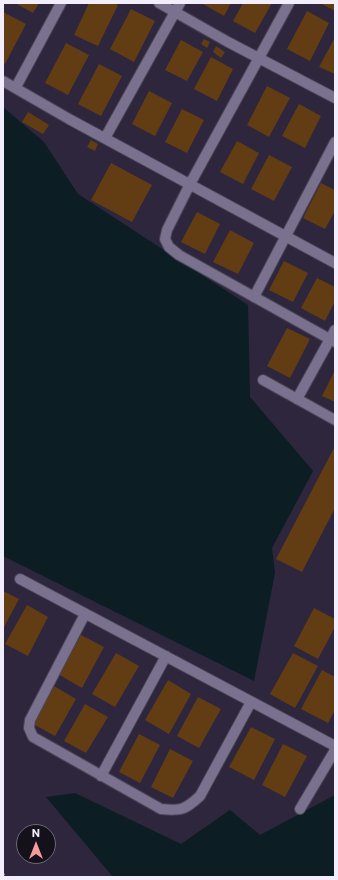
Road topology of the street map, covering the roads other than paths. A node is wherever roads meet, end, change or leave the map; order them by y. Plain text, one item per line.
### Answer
1 (61, 3) edge
2 (159, 3) edge
3 (180, 3) edge
4 (289, 3) edge
5 (175, 12) junction
6 (259, 58) junction
7 (3, 81) edge
8 (16, 87) junction
9 (335, 98) edge
10 (105, 138) junction
11 (335, 142) edge
12 (190, 184) junction
13 (285, 236) junction
14 (335, 263) edge
15 (254, 297) junction
16 (335, 330) edge
17 (332, 341) edge
18 (263, 380) dead end
19 (297, 399) junction
20 (335, 420) edge
21 (20, 579) dead end
22 (85, 614) junction
23 (166, 656) junction
24 (252, 702) junction
25 (335, 746) edge
26 (335, 750) edge
27 (101, 776) junction
28 (300, 809) dead end

1 - 8 street
2 - 5 street
3 - 5 street
4 - 6 street
5 - 6 street
5 - 10 street
6 - 9 street
6 - 12 street
7 - 8 street
8 - 10 street
10 - 12 street
11 - 13 street
12 - 13 street
12 - 15 street
13 - 14 street
13 - 15 street
15 - 17 street
16 - 17 street
17 - 19 street
18 - 19 street
19 - 20 street
21 - 22 street
22 - 23 street
22 - 27 street
23 - 24 street
23 - 27 street
24 - 25 street
24 - 27 street
26 - 28 street

